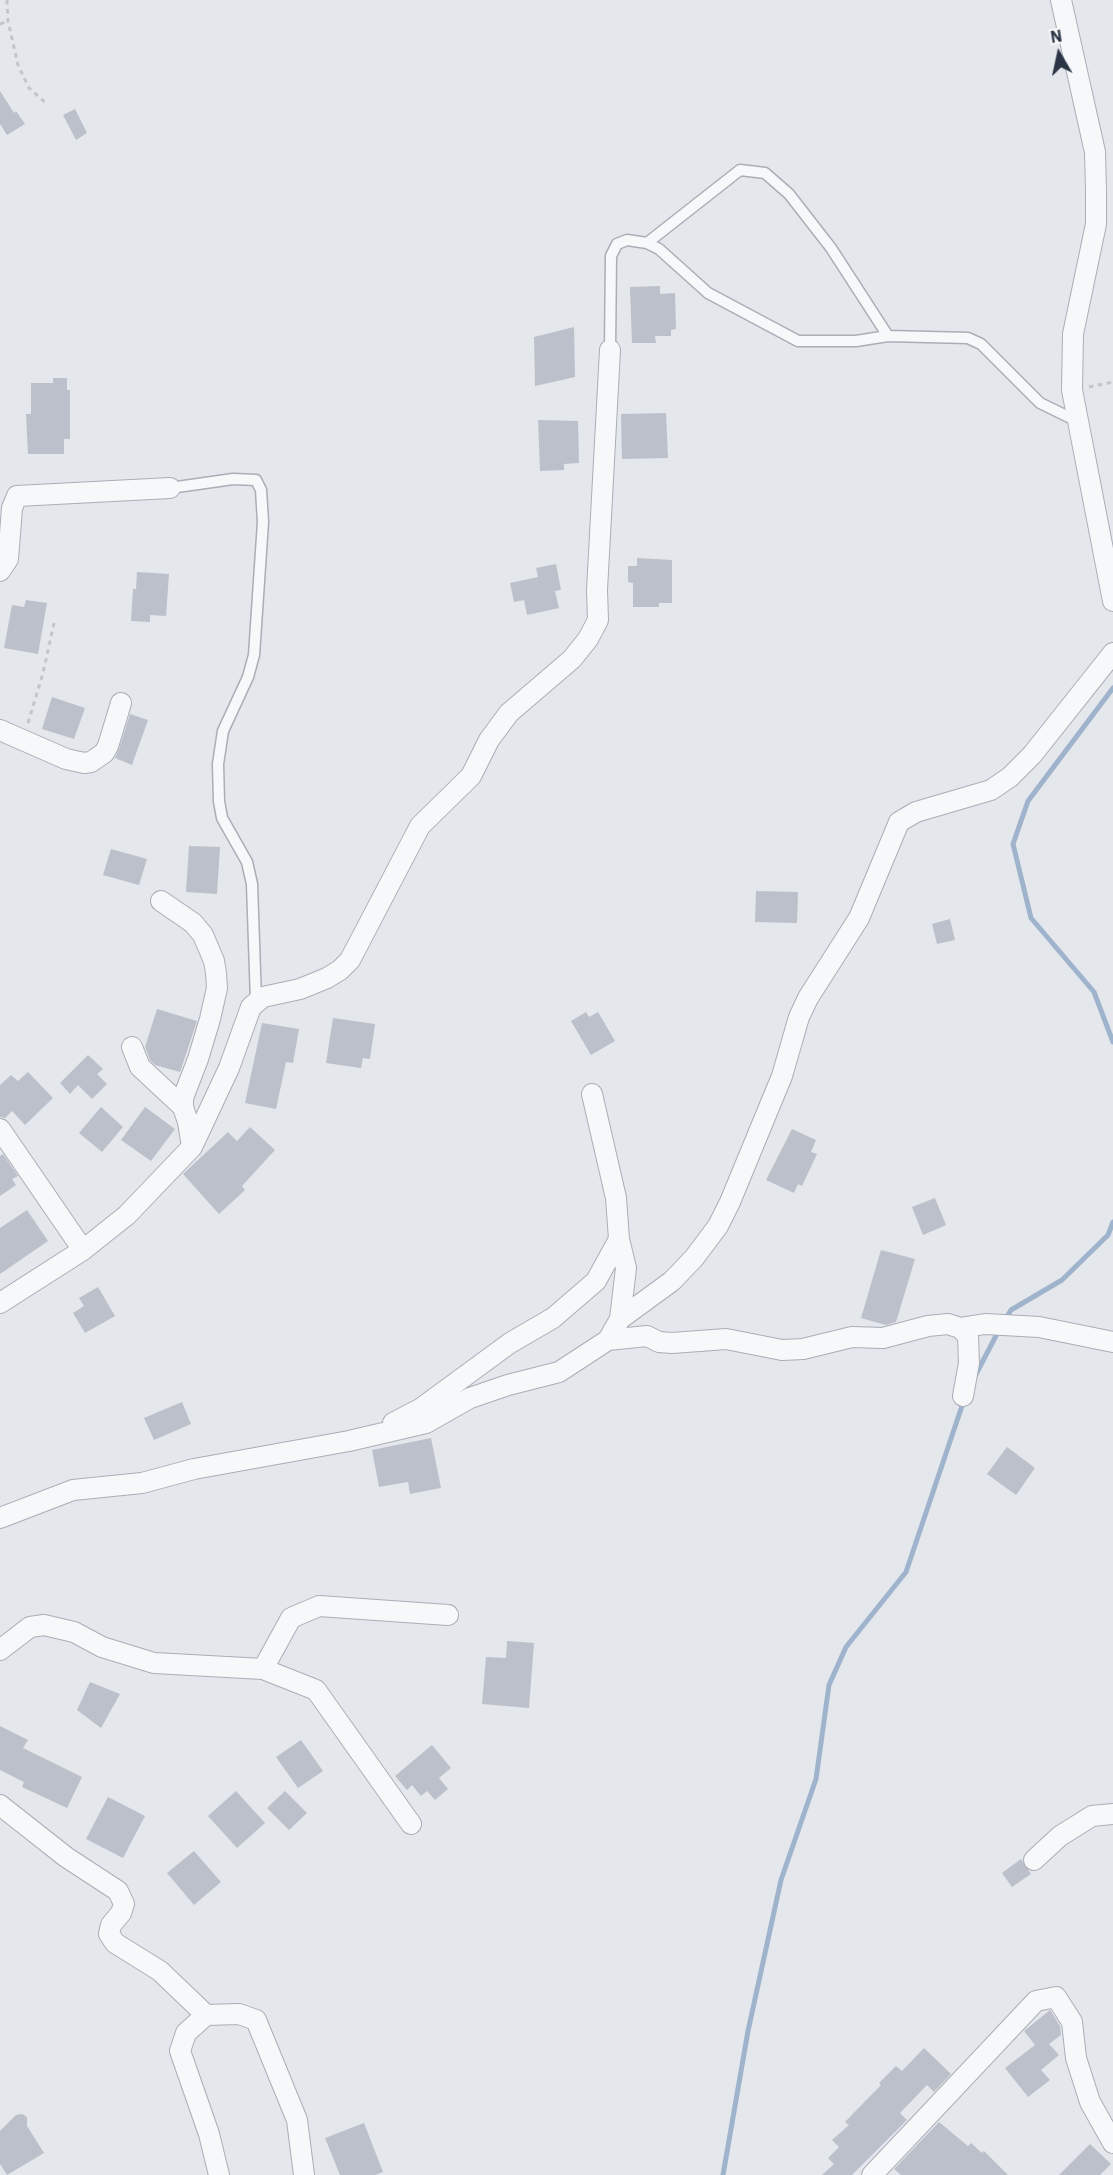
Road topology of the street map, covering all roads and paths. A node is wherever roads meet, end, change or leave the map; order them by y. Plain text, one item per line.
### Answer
1 (7, 0) edge
2 (1061, 0) edge
3 (8, 21) junction
4 (0, 24) edge
5 (48, 105) dead end
6 (647, 243) junction
7 (888, 336) junction
8 (610, 350) joint
9 (1113, 382) edge
10 (1072, 390) junction
11 (1077, 421) junction
12 (170, 488) joint
13 (0, 571) edge
14 (1112, 588) edge
15 (54, 623) dead end
16 (1113, 653) edge
17 (121, 703) dead end
18 (0, 730) edge
19 (22, 740) junction
20 (161, 902) dead end
21 (256, 1001) junction
22 (132, 1047) dead end
23 (592, 1094) dead end
24 (183, 1107) junction
25 (0, 1129) edge
26 (192, 1147) junction
27 (619, 1239) junction
28 (83, 1250) junction
29 (0, 1303) edge
30 (620, 1319) junction
31 (960, 1328) junction
32 (608, 1340) junction
33 (1113, 1342) edge
34 (963, 1396) dead end
35 (370, 1436) junction
36 (0, 1518) edge
37 (448, 1615) dead end
38 (0, 1650) edge
39 (263, 1669) junction
40 (0, 1805) edge
41 (1113, 1814) edge
42 (411, 1824) dead end
43 (1034, 1860) dead end
44 (207, 2015) junction
45 (1113, 2143) edge
46 (219, 2175) edge
47 (304, 2175) edge
48 (872, 2175) edge

1 - 3 path
2 - 10 street
3 - 4 path
3 - 5 path
6 - 7 lane
6 - 7 lane
6 - 8 lane
7 - 11 lane
8 - 21 street
9 - 10 path
10 - 11 street
11 - 14 street
12 - 13 street
12 - 21 lane
15 - 19 path
16 - 30 street
17 - 19 street
18 - 19 street
20 - 24 street
21 - 26 street
22 - 24 street
23 - 27 street
24 - 26 street
25 - 28 street
26 - 28 street
27 - 30 street
27 - 35 street
28 - 29 street
30 - 32 street
31 - 32 street
31 - 33 street
31 - 34 street
32 - 35 street
35 - 36 street
37 - 39 street
38 - 39 street
39 - 42 street
40 - 44 street
41 - 43 street
44 - 46 street
44 - 47 street
45 - 48 street

